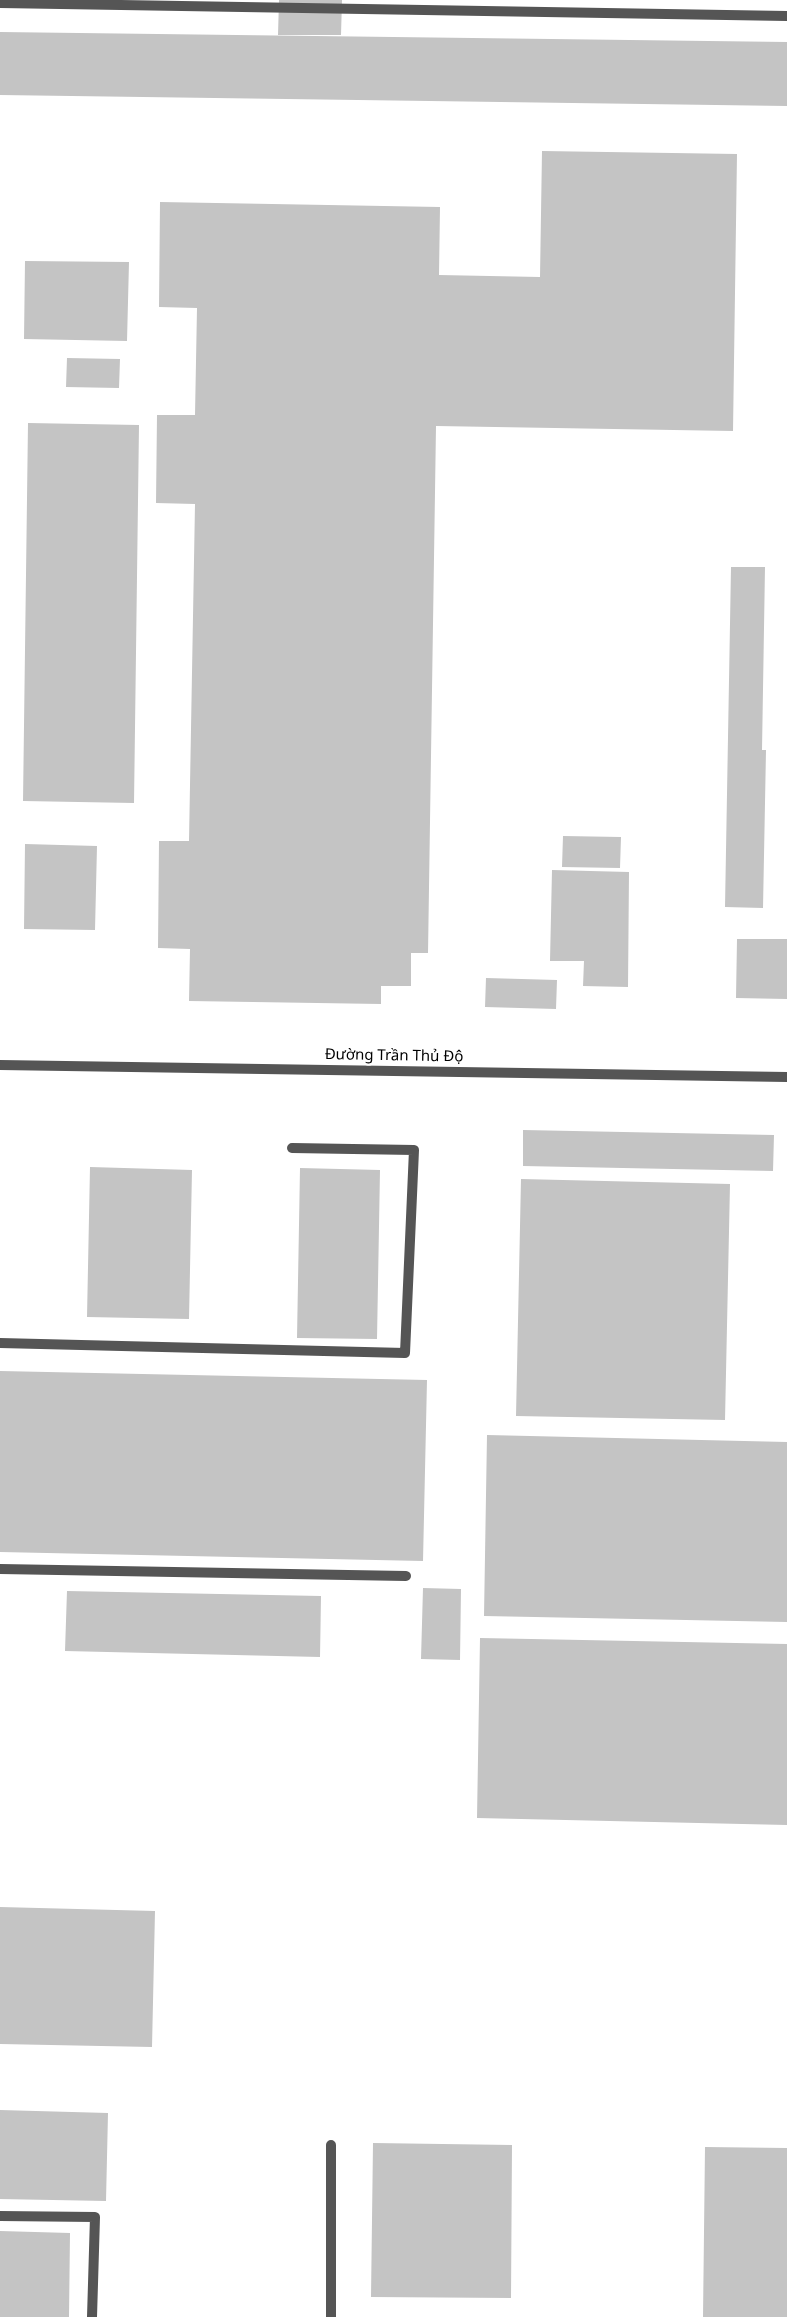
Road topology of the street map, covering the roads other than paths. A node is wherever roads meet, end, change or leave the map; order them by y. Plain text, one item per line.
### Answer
1 (0, 3) edge
2 (787, 16) edge
3 (0, 1065) edge
4 (787, 1077) edge
5 (292, 1148) dead end
6 (0, 1343) edge
7 (0, 1569) edge
8 (406, 1576) dead end
9 (331, 2144) dead end
10 (0, 2216) edge
11 (92, 2317) edge
12 (331, 2317) edge

1 - 2 street
3 - 4 street, Đường Trần Thủ Độ
5 - 6 street
7 - 8 street
9 - 12 street
10 - 11 street

